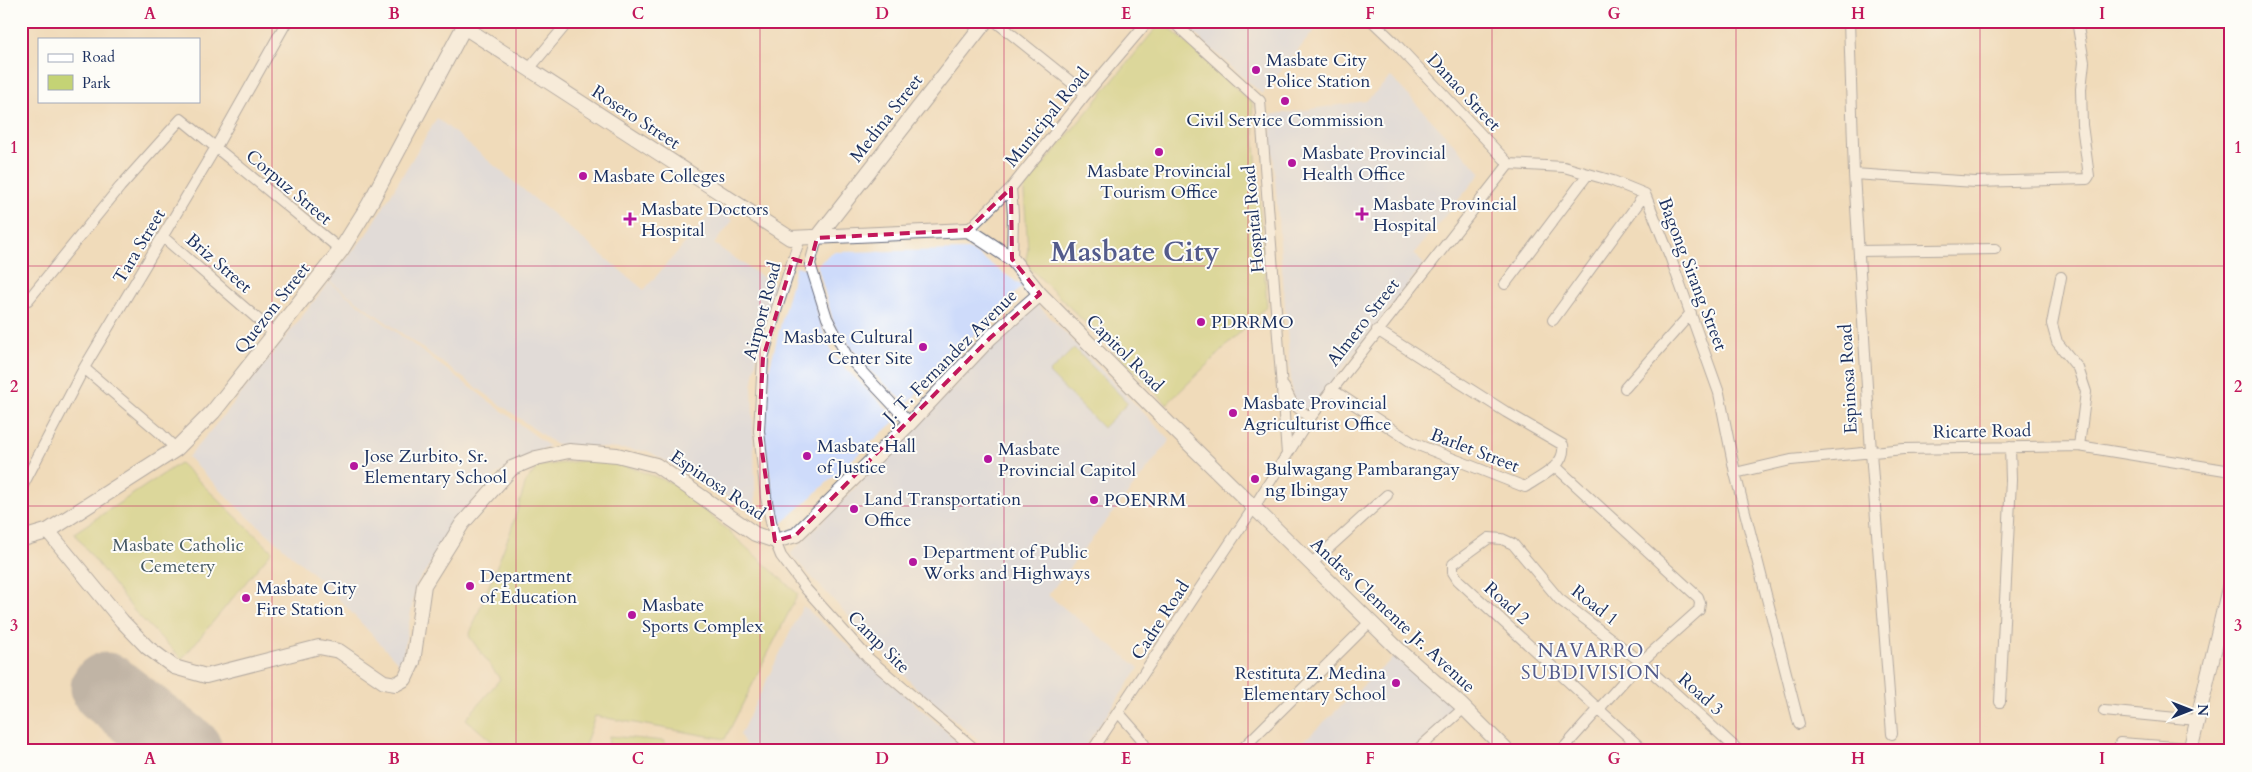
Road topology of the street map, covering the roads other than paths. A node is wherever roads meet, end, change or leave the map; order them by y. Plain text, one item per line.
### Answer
1 (287, 21) edge
2 (569, 21) edge
3 (986, 21) edge
4 (995, 21) edge
5 (1148, 21) edge
6 (1172, 21) edge
7 (1372, 21) edge
8 (1849, 21) edge
9 (2077, 21) edge
10 (466, 24) edge
11 (529, 69) junction
12 (1086, 94) junction
13 (216, 148) junction
14 (1510, 164) junction
15 (1588, 174) junction
16 (1854, 174) junction
17 (1010, 188) junction
18 (1645, 194) junction
19 (968, 230) junction
20 (163, 237) junction
21 (800, 238) junction
22 (816, 238) junction
23 (1996, 248) dead end
24 (341, 250) junction
25 (1859, 251) junction
26 (793, 259) junction
27 (1012, 259) junction
28 (810, 264) junction
29 (2061, 277) dead end
30 (1505, 284) dead end
31 (21, 294) edge
32 (1040, 294) junction
33 (1691, 313) junction
34 (1553, 320) dead end
35 (1377, 330) junction
36 (275, 334) junction
37 (84, 368) junction
38 (1281, 382) junction
39 (1625, 388) dead end
40 (1331, 389) junction
41 (1310, 418) junction
42 (910, 423) junction
43 (2079, 446) junction
44 (2010, 447) junction
45 (176, 449) junction
46 (1871, 452) junction
47 (1287, 454) junction
48 (1555, 466) junction
49 (2231, 471) edge
50 (1735, 473) junction
51 (21, 489) edge
52 (1387, 494) dead end
53 (1254, 507) junction
54 (48, 531) junction
55 (21, 539) edge
56 (775, 541) junction
57 (1311, 564) junction
58 (1458, 580) joint
59 (2231, 580) edge
60 (1370, 622) junction
61 (1641, 662) junction
62 (2000, 702) dead end
63 (1464, 708) junction
64 (1599, 708) junction
65 (2104, 711) dead end
66 (1118, 712) junction
67 (2197, 720) junction
68 (1799, 724) dead end
69 (1892, 734) dead end
70 (2120, 743) dead end
71 (2190, 750) edge
72 (977, 751) edge
73 (1092, 751) edge
74 (1148, 751) edge
75 (1240, 751) edge
76 (1416, 751) edge
77 (1507, 751) edge
78 (1561, 751) edge
79 (1644, 751) edge
80 (1739, 751) edge

1 - 13 street, Tara Street
2 - 11 street
3 - 22 street, Medina Street
4 - 12 street
5 - 12 street, Municipal Road
6 - 38 street, Hospital Road
7 - 14 street, Danao Street
8 - 16 street, Espinosa Road
9 - 16 street
10 - 11 street, Rosero Street
10 - 24 main road, Quezon Street
11 - 21 street, Rosero Street
12 - 17 street, Municipal Road
13 - 20 street, Tara Street
13 - 24 street, Corpuz Street
13 - 31 street, Corpuz Street
14 - 15 street, Bagong Sirang Street
14 - 35 street, Almero Street
15 - 18 street, Bagong Sirang Street
15 - 30 street
16 - 25 street, Espinosa Road
17 - 19 street, Municipal Road
17 - 27 street
18 - 33 street, Bagong Sirang Street
18 - 34 street
19 - 22 street, Rosero Street
19 - 27 street, Capitol Road
20 - 36 street, Briz Street
20 - 37 street, Tara Street
21 - 22 street, Rosero Street
21 - 26 street, Airport Road
22 - 28 street
23 - 25 street
24 - 36 main road, Quezon Street
25 - 46 street, Espinosa Road
26 - 28 street
26 - 56 street, Airport Road
27 - 32 street, Capitol Road
28 - 42 street
29 - 43 street
32 - 42 street, J. T. Fernandez Avenue
32 - 53 street, Capitol Road
33 - 39 street
33 - 50 street, Bagong Sirang Street
35 - 40 street, Almero Street
35 - 48 street
36 - 45 main road, Quezon Street
37 - 45 street
37 - 51 street, Tara Street
38 - 41 street
38 - 47 street, Hospital Road
40 - 41 street, Almero Street
40 - 48 street, Barlet Street
41 - 47 street, Almero Street
42 - 56 street, J. T. Fernandez Avenue
43 - 44 street, Ricarte Road
43 - 49 street, Ricarte Road
44 - 46 street, Ricarte Road
44 - 62 street
45 - 54 main road, Quezon Street
46 - 50 street, Ricarte Road
46 - 69 street, Espinosa Road
47 - 53 street, Almero Street
48 - 61 street
50 - 68 street, Bagong Sirang Street
52 - 57 street
53 - 57 street, Andres Clemente Jr. Avenue
53 - 66 street, Cadre Road
54 - 55 main road, Quezon Street
54 - 56 street, Espinosa Road
56 - 72 street, Camp Site
57 - 60 street, Andres Clemente Jr. Avenue
58 - 61 street, Road 1
58 - 64 street, Road 2
59 - 67 street
60 - 63 street, Andres Clemente Jr. Avenue
60 - 75 street
61 - 64 street
61 - 80 street, Road 3
63 - 76 street
63 - 77 street, Andres Clemente Jr. Avenue
64 - 78 street
64 - 79 street, Road 2
65 - 67 street
66 - 73 street, Cadre Road
66 - 74 street
67 - 71 street
70 - 71 street

